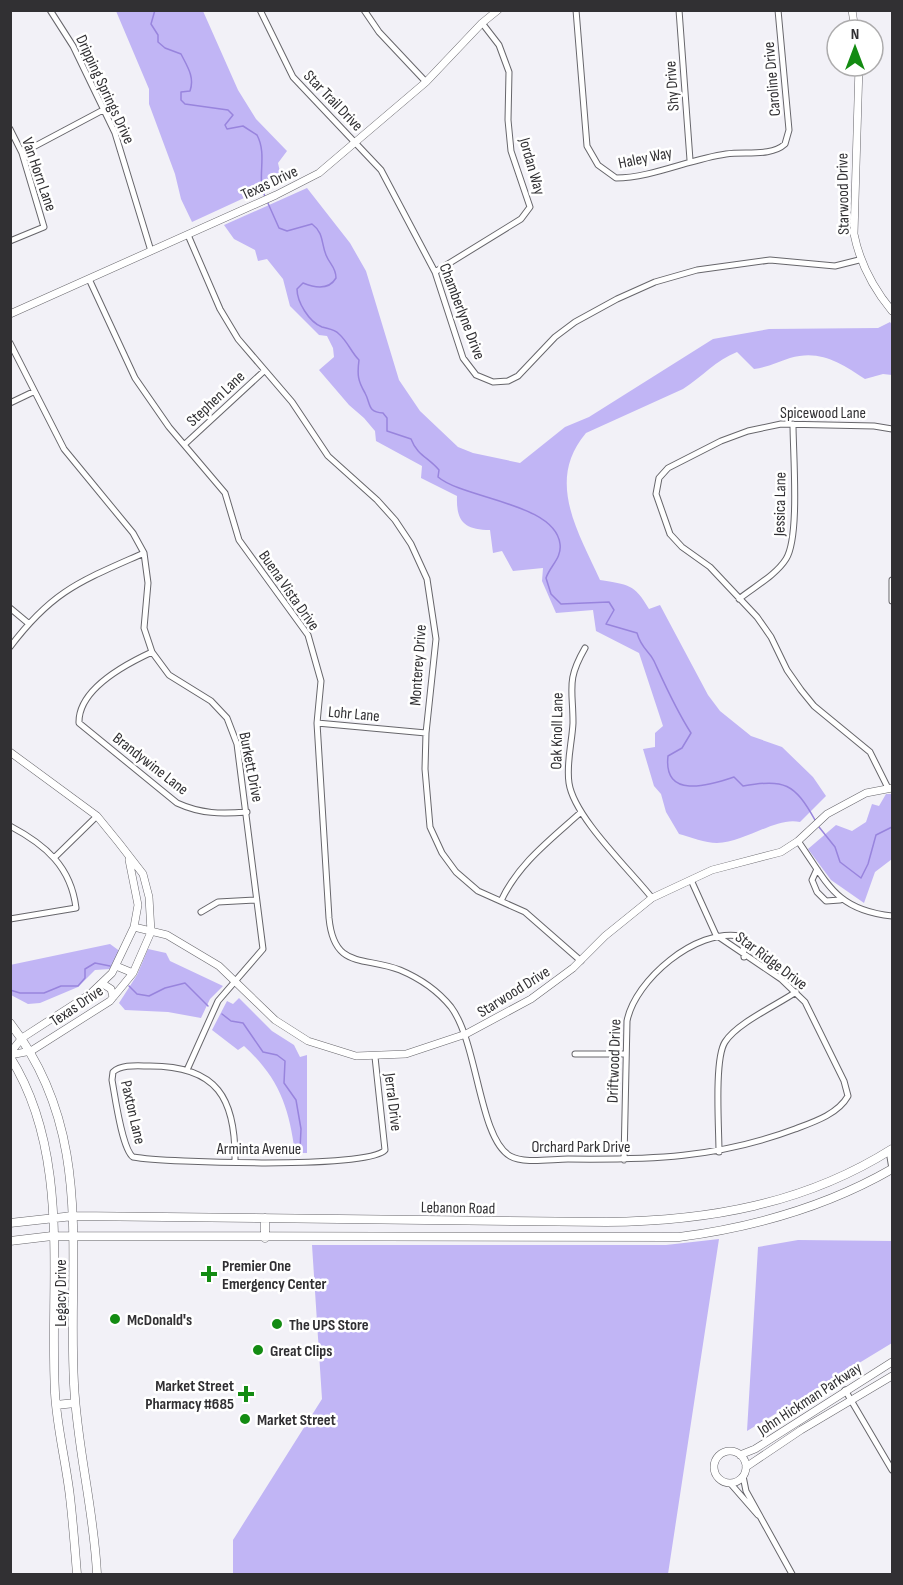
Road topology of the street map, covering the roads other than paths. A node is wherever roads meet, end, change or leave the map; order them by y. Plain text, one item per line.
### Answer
1 (50, 10) edge
2 (260, 10) edge
3 (364, 10) edge
4 (498, 10) edge
5 (576, 10) edge
6 (679, 10) edge
7 (778, 10) edge
8 (482, 23) junction
9 (859, 78) edge
10 (426, 82) junction
11 (103, 110) junction
12 (10, 129) edge
13 (357, 143) junction
14 (785, 144) joint
15 (22, 153) junction
16 (690, 160) junction
17 (188, 235) junction
18 (10, 242) edge
19 (151, 251) junction
20 (859, 260) junction
21 (435, 272) junction
22 (89, 279) junction
23 (892, 311) edge
24 (10, 314) edge
25 (10, 342) edge
26 (263, 372) junction
27 (33, 392) junction
28 (10, 403) edge
29 (793, 424) junction
30 (892, 429) edge
31 (185, 444) junction
32 (144, 553) junction
33 (892, 580) edge
34 (892, 597) edge
35 (740, 599) junction
36 (10, 608) edge
37 (28, 623) junction
38 (10, 647) edge
39 (585, 648) dead end
40 (152, 652) junction
41 (317, 723) junction
42 (426, 733) junction
43 (10, 752) edge
44 (890, 788) edge
45 (248, 812) junction
46 (580, 813) junction
47 (97, 816) junction
48 (10, 826) edge
49 (798, 841) junction
50 (55, 857) junction
51 (128, 857) junction
52 (817, 869) junction
53 (691, 880) junction
54 (652, 898) junction
55 (255, 900) junction
56 (840, 900) junction
57 (501, 901) junction
58 (201, 912) dead end
59 (892, 916) edge
60 (10, 919) edge
61 (134, 927) junction
62 (151, 932) junction
63 (716, 935) junction
64 (346, 956) joint
65 (744, 957) junction
66 (581, 961) junction
67 (116, 966) junction
68 (133, 973) junction
69 (237, 980) junction
70 (103, 984) junction
71 (796, 992) junction
72 (113, 997) junction
73 (65, 1011) junction
74 (10, 1023) edge
75 (74, 1024) junction
76 (466, 1034) junction
77 (22, 1038) junction
78 (31, 1050) junction
79 (575, 1054) dead end
80 (625, 1054) junction
81 (10, 1055) edge
82 (375, 1057) junction
83 (187, 1070) junction
84 (848, 1096) joint
85 (385, 1150) joint
86 (719, 1152) junction
87 (891, 1152) edge
88 (131, 1156) joint
89 (624, 1160) junction
90 (234, 1162) junction
91 (892, 1169) edge
92 (74, 1216) junction
93 (52, 1217) junction
94 (265, 1218) junction
95 (10, 1223) edge
96 (52, 1236) junction
97 (74, 1237) junction
98 (265, 1238) junction
99 (10, 1241) edge
100 (892, 1362) edge
101 (892, 1376) edge
102 (845, 1390) junction
103 (851, 1400) junction
104 (75, 1403) junction
105 (56, 1406) junction
106 (740, 1455) junction
107 (746, 1467) junction
108 (892, 1470) edge
109 (743, 1476) junction
110 (730, 1483) junction
111 (759, 1516) junction
112 (77, 1575) edge
113 (97, 1575) edge
114 (792, 1575) edge

1 - 11 street, Dripping Springs Drive
2 - 13 street, Star Trail Drive
3 - 10 street
4 - 8 street, Texas Drive
5 - 16 street, Haley Way
6 - 16 street, Shy Drive
7 - 14 street, Caroline Drive
8 - 10 street, Texas Drive
8 - 21 street, Jordan Way
9 - 20 street, Starwood Drive
10 - 13 street, Texas Drive
11 - 15 street
11 - 19 street, Dripping Springs Drive
12 - 15 street, Van Horn Lane
13 - 17 street, Texas Drive
13 - 21 street, Chamberlyne Drive
14 - 16 street, Haley Way
15 - 18 street, Van Horn Lane
17 - 19 street, Texas Drive
17 - 26 street, Monterey Drive
19 - 22 street, Texas Drive
20 - 21 street, Chamberlyne Drive
20 - 23 street, Starwood Drive
22 - 24 street, Texas Drive
22 - 31 street, Buena Vista Drive
25 - 27 street, Burkett Drive
26 - 31 street, Stephen Lane
26 - 42 street, Monterey Drive
27 - 28 street
27 - 32 street, Burkett Drive
29 - 30 street, Spicewood Lane
29 - 35 street, Jessica Lane
29 - 35 street, Spicewood Lane
31 - 41 street, Buena Vista Drive
32 - 37 street
32 - 40 street, Burkett Drive
33 - 34 street
35 - 44 street
36 - 37 street
37 - 38 street
39 - 46 street, Oak Knoll Lane
40 - 45 street, Burkett Drive
40 - 45 street, Brandywine Lane
41 - 42 street, Lohr Lane
41 - 64 street, Buena Vista Drive
42 - 57 street, Monterey Drive
43 - 47 street, Texas Drive
44 - 49 street, Starwood Drive
45 - 55 street, Burkett Drive
46 - 54 street, Oak Knoll Lane
46 - 57 street
47 - 50 street
47 - 51 street, Texas Drive
48 - 50 street
49 - 52 street
49 - 53 street, Starwood Drive
50 - 60 street
51 - 61 street, Texas Drive
51 - 62 street, Texas Drive
52 - 56 street
52 - 56 street
53 - 54 street, Starwood Drive
53 - 63 street, Star Ridge Drive
54 - 66 street, Starwood Drive
55 - 58 street
55 - 69 street, Burkett Drive
56 - 59 street
57 - 66 street, Monterey Drive
61 - 62 street, Starwood Drive
61 - 67 street, Texas Drive
62 - 68 street, Texas Drive
62 - 69 street, Starwood Drive
63 - 65 street, Star Ridge Drive
63 - 65 street
63 - 80 street, Driftwood Drive
64 - 76 street, Orchard Park Drive
65 - 71 street, Star Ridge Drive
66 - 76 street, Starwood Drive
67 - 68 street
67 - 70 street, Texas Drive
68 - 72 street, Texas Drive
69 - 82 street, Starwood Drive
69 - 83 street, Burkett Drive
70 - 72 street
70 - 73 street, Texas Drive
71 - 84 street, Star Ridge Drive
71 - 86 street
72 - 75 street, Texas Drive
73 - 75 street
73 - 77 street, Texas Drive
74 - 77 main road, Legacy Drive
75 - 78 street, Texas Drive
76 - 82 street, Starwood Drive
76 - 89 street, Orchard Park Drive
77 - 78 main road, Legacy Drive
77 - 81 street, Texas Drive
78 - 81 street, Texas Drive
78 - 92 main road, Legacy Drive
79 - 80 street
80 - 89 street, Driftwood Drive
81 - 93 main road, Legacy Drive
82 - 85 street, Jerral Drive
83 - 88 street, Paxton Lane
83 - 90 street
84 - 86 street, Orchard Park Drive
85 - 90 street, Arminta Avenue
86 - 89 street, Orchard Park Drive
87 - 91 street
87 - 94 main road, Lebanon Road
88 - 90 street, Arminta Avenue
91 - 98 main road, Lebanon Road
92 - 93 main road, Lebanon Road
92 - 94 main road, Lebanon Road
92 - 97 main road, Legacy Drive
93 - 95 main road, Lebanon Road
93 - 96 main road, Legacy Drive
94 - 98 main road
96 - 97 main road, Lebanon Road
96 - 99 main road, Lebanon Road
96 - 105 main road, Legacy Drive
97 - 98 main road, Lebanon Road
97 - 104 main road, Legacy Drive
100 - 102 street, John Hickman Parkway
101 - 103 street, John Hickman Parkway
102 - 103 street
102 - 106 street, John Hickman Parkway
103 - 107 street, John Hickman Parkway
103 - 108 street
104 - 105 main road
104 - 113 main road, Legacy Drive
105 - 112 main road, Legacy Drive
106 - 107 street
106 - 110 street
107 - 109 street
109 - 110 street
109 - 111 street
110 - 111 street
111 - 114 street

